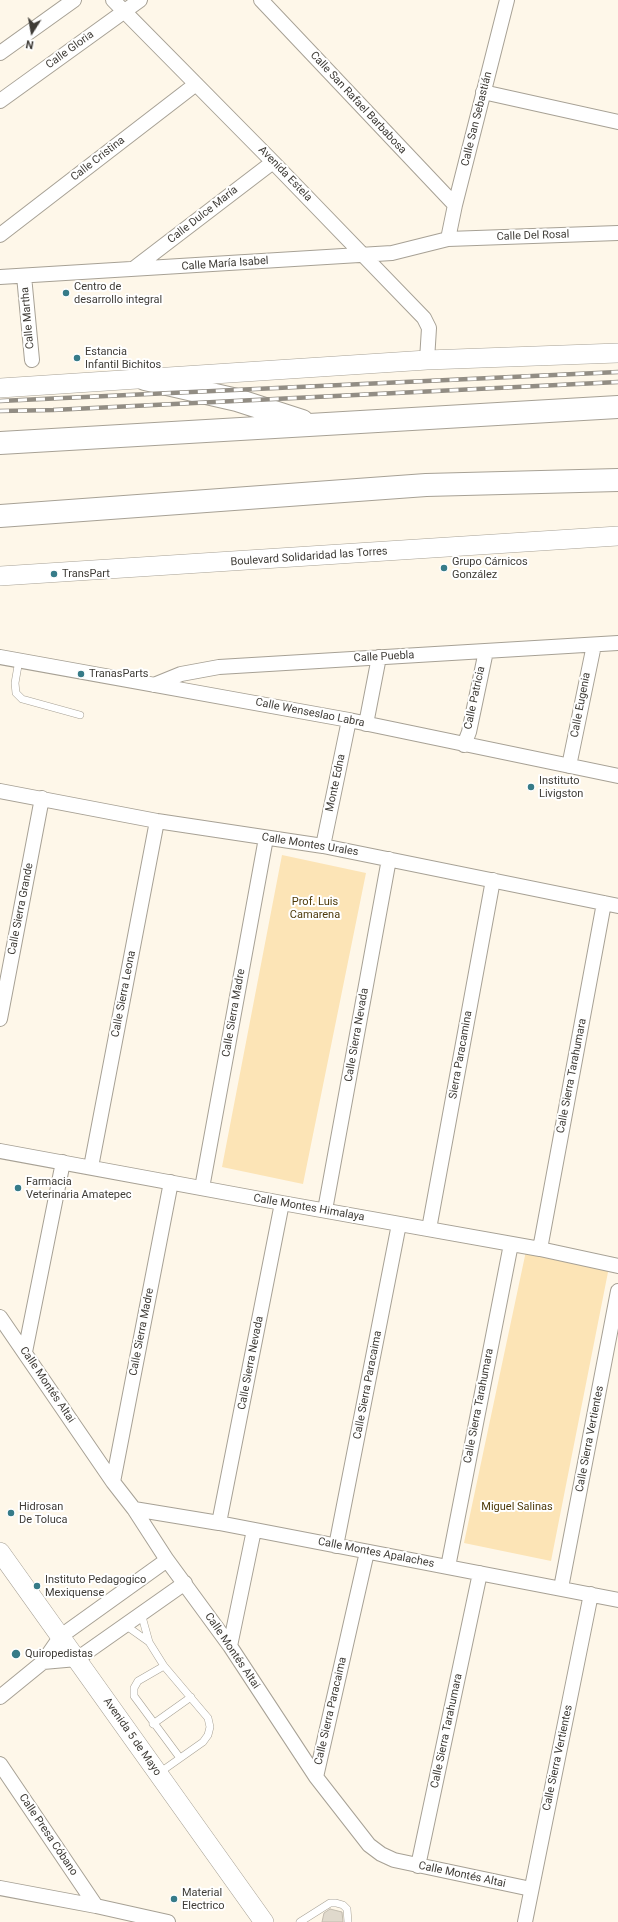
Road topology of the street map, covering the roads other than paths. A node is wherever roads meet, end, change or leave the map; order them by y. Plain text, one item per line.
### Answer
1 (74, 0) edge
2 (113, 0) edge
3 (140, 0) edge
4 (261, 0) edge
5 (508, 0) edge
6 (124, 11) junction
7 (0, 53) edge
8 (196, 84) junction
9 (483, 92) junction
10 (0, 101) edge
11 (618, 122) edge
12 (273, 162) junction
13 (455, 205) junction
14 (618, 233) edge
15 (0, 235) edge
16 (448, 239) junction
17 (362, 255) junction
18 (133, 269) junction
19 (24, 276) junction
20 (0, 277) edge
21 (618, 352) edge
22 (32, 360) dead end
23 (427, 360) junction
24 (145, 379) junction
25 (0, 388) edge
26 (618, 407) edge
27 (315, 425) junction
28 (0, 443) edge
29 (618, 480) edge
30 (0, 516) edge
31 (618, 536) edge
32 (0, 576) edge
33 (618, 643) edge
34 (594, 645) junction
35 (486, 651) junction
36 (0, 657) edge
37 (379, 657) junction
38 (19, 660) junction
39 (154, 685) junction
40 (80, 715) dead end
41 (349, 720) junction
42 (366, 724) junction
43 (464, 745) junction
44 (569, 766) junction
45 (618, 776) edge
46 (0, 791) edge
47 (42, 798) junction
48 (157, 821) junction
49 (266, 838) junction
50 (323, 846) junction
51 (389, 859) junction
52 (493, 880) junction
53 (611, 904) edge
54 (0, 1018) edge
55 (0, 1151) edge
56 (63, 1162) junction
57 (91, 1167) junction
58 (171, 1182) junction
59 (202, 1188) junction
60 (282, 1204) junction
61 (325, 1210) junction
62 (399, 1224) junction
63 (430, 1229) junction
64 (511, 1244) junction
65 (540, 1249) junction
66 (618, 1266) edge
67 (618, 1291) edge
68 (0, 1318) edge
69 (25, 1352) junction
70 (113, 1482) junction
71 (134, 1509) junction
72 (219, 1523) junction
73 (254, 1530) junction
74 (336, 1546) junction
75 (0, 1552) edge
76 (367, 1552) junction
77 (168, 1560) junction
78 (448, 1567) junction
79 (480, 1573) junction
80 (185, 1583) junction
81 (561, 1588) junction
82 (591, 1594) junction
83 (618, 1600) edge
84 (141, 1614) junction
85 (125, 1625) junction
86 (61, 1636) junction
87 (149, 1642) junction
88 (230, 1646) junction
89 (77, 1660) junction
90 (43, 1662) junction
91 (164, 1666) junction
92 (0, 1697) edge
93 (191, 1697) junction
94 (153, 1724) junction
95 (180, 1758) junction
96 (0, 1764) edge
97 (158, 1774) junction
98 (316, 1777) junction
99 (418, 1866) junction
100 (0, 1888) edge
101 (531, 1889) junction
102 (96, 1906) junction
103 (168, 1922) edge
104 (264, 1922) edge
105 (300, 1922) edge
106 (348, 1922) edge
107 (525, 1922) edge

1 - 7 street
2 - 6 street, Avenida Estela
3 - 6 street, Calle Gloria
4 - 13 street, Calle San Rafael Barbabosa
5 - 9 street, Calle San Sebastián
6 - 8 street, Avenida Estela
6 - 10 street, Calle Gloria
8 - 12 street, Avenida Estela
8 - 15 street, Calle Cristina
9 - 11 street
9 - 13 street, Calle San Sebastián
12 - 17 street, Avenida Estela
12 - 18 street, Calle Dulce María
13 - 16 street, Calle San Sebastián
14 - 16 street, Calle Del Rosal
16 - 17 street, Calle María Isabel
17 - 18 street, Calle María Isabel
17 - 23 street, Avenida Estela
18 - 19 street, Calle María Isabel
19 - 20 street, Calle María Isabel
19 - 22 street, Calle Martha
21 - 23 main road
23 - 24 main road
24 - 25 main road
24 - 27 highway
26 - 27 highway
27 - 28 highway
29 - 30 highway
31 - 32 main road, Boulevard Solidaridad las Torres
33 - 34 street, Calle Puebla
34 - 35 street, Calle Puebla
34 - 44 street, Calle Eugenia
35 - 37 street, Calle Puebla
35 - 43 street, Calle Patricia
36 - 38 street, Calle Wenseslao Labra
37 - 39 street, Calle Puebla
37 - 42 street
38 - 39 street, Calle Wenseslao Labra
38 - 40 lane
39 - 41 street, Calle Wenseslao Labra
41 - 42 street, Calle Wenseslao Labra
41 - 50 street, Monte Edna
42 - 43 street, Calle Wenseslao Labra
43 - 44 street, Calle Wenseslao Labra
44 - 45 street, Calle Wenseslao Labra
46 - 47 street, Calle Montes Urales
47 - 48 street, Calle Montes Urales
47 - 54 street, Calle Sierra Grande
48 - 49 street, Calle Montes Urales
48 - 57 street, Calle Sierra Leona
49 - 50 street, Calle Montes Urales
49 - 59 street, Calle Sierra Madre
50 - 51 street, Calle Montes Urales
51 - 52 street, Calle Montes Urales
51 - 61 street, Calle Sierra Nevada
52 - 53 street, Calle Montes Urales
52 - 63 street, Sierra Paracamina
53 - 65 street, Calle Sierra Tarahumara
55 - 56 street, Calle Montes Himalaya
56 - 57 street, Calle Montes Himalaya
56 - 69 street
57 - 58 street, Calle Montes Himalaya
58 - 59 street, Calle Montes Himalaya
58 - 70 street, Calle Sierra Madre
59 - 60 street, Calle Montes Himalaya
60 - 61 street, Calle Montes Himalaya
60 - 72 street, Calle Sierra Nevada
61 - 62 street, Calle Montes Himalaya
62 - 63 street, Calle Montes Himalaya
62 - 74 street, Calle Sierra Paracaima
63 - 64 street, Calle Montes Himalaya
64 - 65 street, Calle Montes Himalaya
64 - 78 street, Calle Sierra Tarahumara
65 - 66 street, Calle Montes Himalaya
67 - 81 street, Calle Sierra Vertientes
68 - 69 street, Calle Montés Altai
69 - 70 street, Calle Montés Altai
70 - 71 street, Calle Montés Altai
71 - 72 street, Calle Montes Apalaches
71 - 77 street, Calle Montés Altai
72 - 73 street, Calle Montes Apalaches
73 - 74 street, Calle Montes Apalaches
73 - 88 street
74 - 76 street, Calle Montes Apalaches
75 - 86 main road, Avenida 5 de Mayo
76 - 78 street, Calle Montes Apalaches
76 - 98 street, Calle Sierra Paracaima
77 - 80 street, Calle Montés Altai
77 - 86 street
78 - 79 street, Calle Montes Apalaches
79 - 81 street, Calle Montes Apalaches
79 - 99 street, Calle Sierra Tarahumara
80 - 84 street
80 - 88 street, Calle Montés Altai
81 - 82 street, Calle Montes Apalaches
82 - 83 street, Calle Montes Apalaches
82 - 101 street, Calle Sierra Vertientes
84 - 85 street
84 - 87 lane
85 - 87 lane
85 - 89 street
86 - 89 main road, Avenida 5 de Mayo
86 - 90 street
87 - 91 lane
88 - 98 street, Calle Montés Altai
89 - 90 street
89 - 97 main road, Avenida 5 de Mayo
90 - 92 street
91 - 93 lane
91 - 94 lane
93 - 94 lane
93 - 95 lane
94 - 95 lane
95 - 97 lane
96 - 102 street, Calle Presa Cóbano
97 - 104 main road, Avenida 5 de Mayo
98 - 99 street, Calle Montés Altai
99 - 101 street, Calle Montés Altai
100 - 102 street
101 - 107 street, Calle Sierra Vertientes
102 - 103 street
105 - 106 lane

